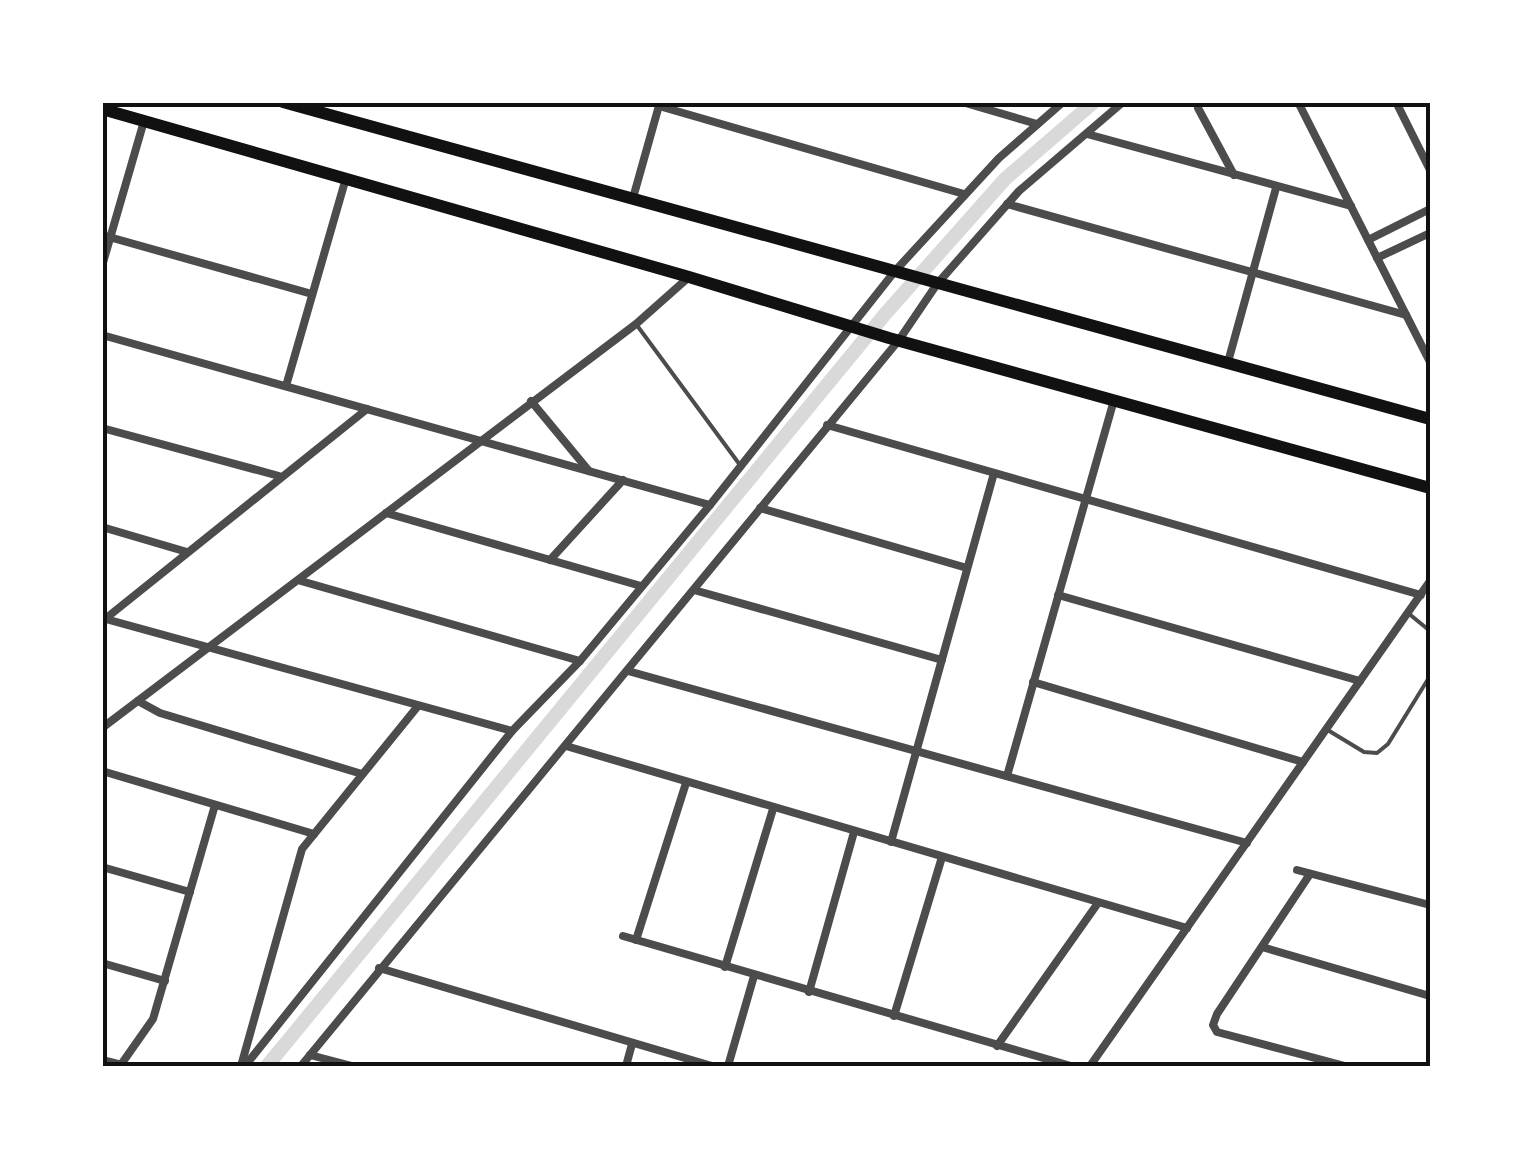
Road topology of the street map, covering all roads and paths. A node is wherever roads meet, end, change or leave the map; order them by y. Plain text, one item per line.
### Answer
1 (283, 102) edge
2 (962, 102) edge
3 (1063, 102) edge
4 (1123, 102) edge
5 (1298, 102) edge
6 (1396, 102) edge
7 (660, 104) edge
8 (1198, 108) dead end
9 (102, 110) edge
10 (144, 121) junction
11 (1036, 124) junction
12 (1087, 134) junction
13 (1430, 170) edge
14 (1234, 175) junction
15 (346, 178) junction
16 (1276, 188) junction
17 (964, 194) junction
18 (633, 198) junction
19 (1007, 204) junction
20 (1350, 206) junction
21 (1430, 208) edge
22 (1430, 233) edge
23 (106, 236) edge
24 (1368, 240) junction
25 (1377, 258) junction
26 (102, 266) edge
27 (896, 271) junction
28 (1254, 274) junction
29 (689, 277) junction
30 (933, 282) junction
31 (312, 294) junction
32 (1406, 315) junction
33 (636, 324) junction
34 (860, 328) junction
35 (102, 335) edge
36 (894, 339) junction
37 (1228, 362) junction
38 (1430, 362) edge
39 (286, 386) junction
40 (1114, 399) junction
41 (531, 401) junction
42 (367, 408) junction
43 (1430, 418) edge
44 (828, 425) junction
45 (102, 428) edge
46 (480, 440) junction
47 (741, 466) junction
48 (589, 471) junction
49 (994, 473) junction
50 (279, 476) junction
51 (624, 480) junction
52 (1430, 488) edge
53 (1086, 499) junction
54 (710, 506) junction
55 (760, 508) junction
56 (386, 512) junction
57 (102, 526) edge
58 (188, 552) junction
59 (550, 560) junction
60 (967, 568) junction
61 (300, 580) junction
62 (1430, 581) edge
63 (641, 586) junction
64 (694, 590) junction
65 (1421, 594) junction
66 (1058, 595) junction
67 (1408, 613) junction
68 (104, 618) edge
69 (1430, 631) edge
70 (210, 648) junction
71 (942, 660) junction
72 (580, 662) junction
73 (628, 671) junction
74 (1430, 676) edge
75 (1033, 682) junction
76 (1360, 682) junction
77 (138, 701) junction
78 (418, 706) junction
79 (102, 728) edge
80 (1326, 730) junction
81 (512, 731) junction
82 (566, 746) junction
83 (916, 751) junction
84 (1304, 762) junction
85 (102, 771) edge
86 (362, 774) junction
87 (1007, 776) junction
88 (686, 783) junction
89 (216, 804) junction
90 (773, 809) junction
91 (854, 832) junction
92 (314, 834) junction
93 (891, 842) junction
94 (1247, 842) junction
95 (942, 858) junction
96 (102, 867) edge
97 (1297, 870) dead end
98 (1310, 874) junction
99 (190, 892) junction
100 (1098, 903) junction
101 (1430, 905) edge
102 (1187, 928) junction
103 (623, 936) dead end
104 (636, 940) junction
105 (1262, 947) junction
106 (102, 964) edge
107 (380, 968) junction
108 (726, 968) junction
109 (754, 976) junction
110 (165, 981) junction
111 (808, 992) junction
112 (1430, 996) edge
113 (894, 1016) junction
114 (632, 1044) junction
115 (997, 1046) junction
116 (310, 1054) junction
117 (102, 1060) edge
118 (122, 1066) edge
119 (243, 1066) edge
120 (300, 1066) edge
121 (352, 1066) edge
122 (626, 1066) edge
123 (712, 1066) edge
124 (728, 1066) edge
125 (1071, 1066) edge
126 (1090, 1066) edge
127 (1345, 1066) edge

1 - 18 main road
2 - 11 street
3 - 11 street
4 - 12 street
5 - 20 street
6 - 13 street
7 - 17 street
7 - 18 street
8 - 14 street
9 - 10 main road
10 - 15 main road
10 - 23 street
11 - 17 street
12 - 14 street
12 - 19 street
14 - 16 street
15 - 29 main road
15 - 31 street
16 - 20 street
16 - 28 street
17 - 27 street
18 - 27 main road
19 - 28 street
19 - 30 street
20 - 24 street
21 - 24 street
22 - 25 street
23 - 26 street
23 - 31 street
24 - 25 street
25 - 32 street
27 - 30 main road
27 - 34 street
28 - 32 street
28 - 37 street
29 - 33 street
29 - 34 main road
30 - 36 street
30 - 37 main road
31 - 39 street
32 - 38 street
33 - 41 street
33 - 47 lane
34 - 36 main road
34 - 47 street
35 - 39 street
36 - 40 main road
36 - 44 street
37 - 43 main road
39 - 42 street
40 - 52 main road
40 - 53 street
41 - 46 street
41 - 48 street
42 - 46 street
42 - 50 street
44 - 49 street
44 - 55 street
45 - 50 street
46 - 48 street
46 - 56 street
47 - 54 street
48 - 51 street
49 - 53 street
49 - 60 street
50 - 58 street
51 - 54 street
51 - 59 street
53 - 65 street
53 - 66 street
54 - 63 street
55 - 60 street
55 - 64 street
56 - 59 street
56 - 61 street
57 - 58 street
58 - 68 street
59 - 63 street
60 - 71 street
61 - 70 street
61 - 72 street
62 - 65 street
63 - 72 street
64 - 71 street
64 - 73 street
65 - 67 street
66 - 75 street
66 - 76 street
67 - 69 lane
67 - 76 street
68 - 70 street
70 - 77 street
70 - 78 street
71 - 83 street
72 - 81 street
73 - 82 street
73 - 83 street
74 - 80 lane
75 - 84 street
75 - 87 street
76 - 80 street
77 - 79 street
77 - 86 street
78 - 81 street
78 - 86 street
80 - 84 street
81 - 119 street
82 - 88 street
82 - 107 street
83 - 87 street
83 - 93 street
84 - 94 street
85 - 89 street
86 - 92 street
87 - 94 street
88 - 90 street
88 - 104 street
89 - 92 street
89 - 99 street
90 - 91 street
90 - 108 street
91 - 93 street
91 - 111 street
92 - 119 street
93 - 95 street
94 - 102 street
95 - 100 street
95 - 113 street
96 - 99 street
97 - 98 street
98 - 101 street
98 - 105 street
99 - 110 street
100 - 102 street
100 - 115 street
102 - 126 street
103 - 104 street
104 - 108 street
105 - 112 street
105 - 127 street
106 - 110 street
107 - 114 street
107 - 116 street
108 - 109 street
109 - 111 street
109 - 124 street
110 - 118 street
111 - 113 street
113 - 115 street
114 - 122 street
114 - 123 street
115 - 125 street
116 - 120 street
116 - 121 street
117 - 118 street

